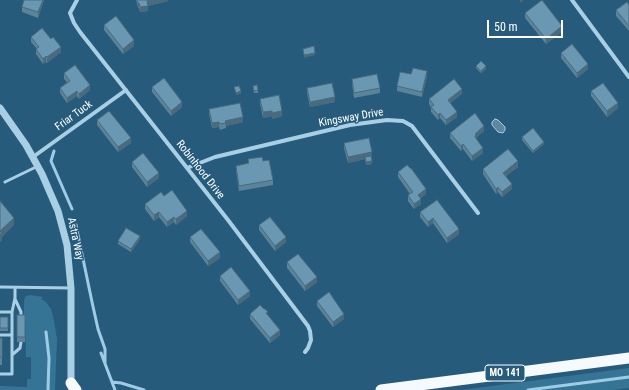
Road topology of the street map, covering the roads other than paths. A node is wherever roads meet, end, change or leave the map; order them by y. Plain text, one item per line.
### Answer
1 (77, 0) edge
2 (572, 0) edge
3 (629, 77) edge
4 (126, 90) junction
5 (0, 108) edge
6 (33, 157) junction
7 (38, 166) junction
8 (187, 168) junction
9 (5, 182) dead end
10 (478, 213) dead end
11 (0, 287) edge
12 (14, 288) junction
13 (71, 288) junction
14 (15, 298) junction
15 (0, 312) edge
16 (12, 312) junction
17 (21, 320) edge
18 (0, 335) edge
19 (12, 335) junction
20 (21, 342) edge
21 (305, 352) dead end
22 (12, 355) junction
23 (629, 358) edge
24 (0, 374) edge
25 (73, 388) edge
26 (381, 390) edge

1 - 4 street, Robinhood Drive
2 - 3 street
4 - 6 street, Friar Tuck
4 - 8 street, Robinhood Drive
5 - 6 street, Astra Way
6 - 7 street, Astra Way
7 - 9 lane
7 - 13 street, Astra Way
8 - 10 street, Kingsway Drive
8 - 21 street, Robinhood Drive
11 - 12 lane
12 - 13 lane
12 - 14 lane
13 - 25 street, Astra Way
14 - 16 lane
14 - 17 lane
15 - 16 lane
16 - 19 lane
18 - 19 lane
19 - 22 lane
20 - 22 lane
22 - 24 lane
23 - 26 highway, MO 141

